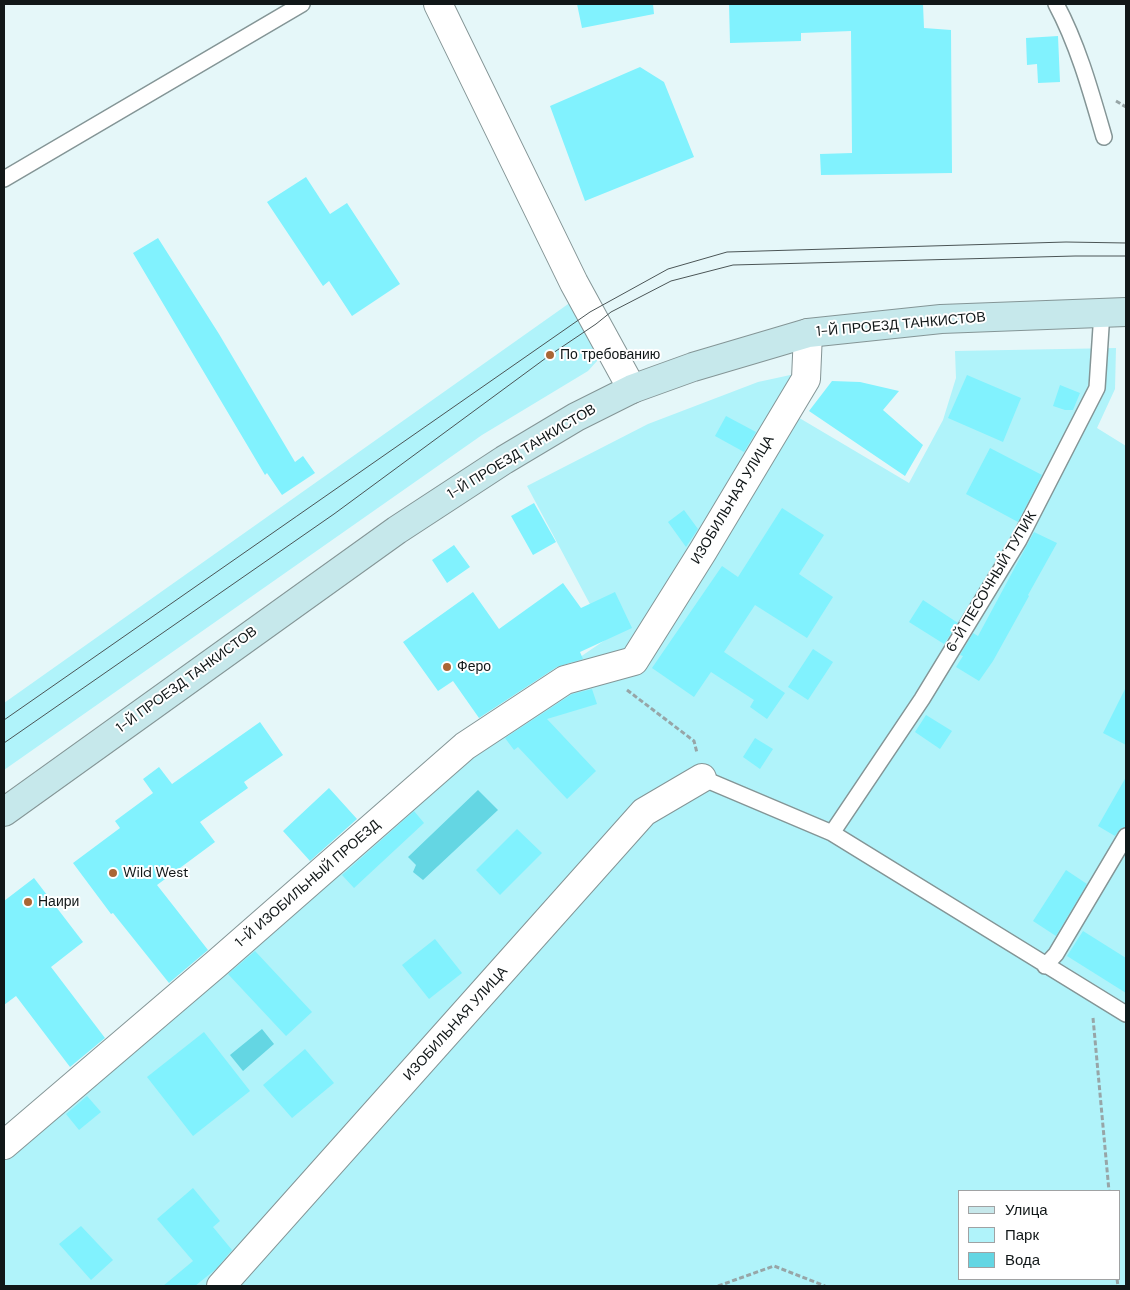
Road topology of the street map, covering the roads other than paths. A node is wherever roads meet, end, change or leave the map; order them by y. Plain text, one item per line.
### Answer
1 (302, 4) edge
2 (438, 4) edge
3 (1056, 4) edge
4 (1104, 137) dead end
5 (4, 179) edge
6 (1114, 312) edge
7 (808, 333) junction
8 (632, 389) junction
9 (623, 664) joint
10 (702, 778) joint
11 (4, 812) edge
12 (832, 832) junction
13 (1126, 836) edge
14 (1046, 966) junction
15 (1126, 1014) edge
16 (4, 1145) edge
17 (221, 1286) edge

1 - 5 lane
2 - 8 street
3 - 4 lane
6 - 7 main road, 1-Й ПРОЕЗД ТАНКИСТОВ
6 - 12 lane, 6-Й ПЕСОЧНЫЙ ТУПИК
7 - 8 main road, 1-Й ПРОЕЗД ТАНКИСТОВ
7 - 9 street, ИЗОБИЛЬНАЯ УЛИЦА
8 - 11 main road, 1-Й ПРОЕЗД ТАНКИСТОВ
9 - 16 street, 1-Й ИЗОБИЛЬНЫЙ ПРОЕЗД
10 - 12 lane
10 - 17 street, ИЗОБИЛЬНАЯ УЛИЦА
12 - 14 lane
13 - 14 lane
14 - 15 lane

